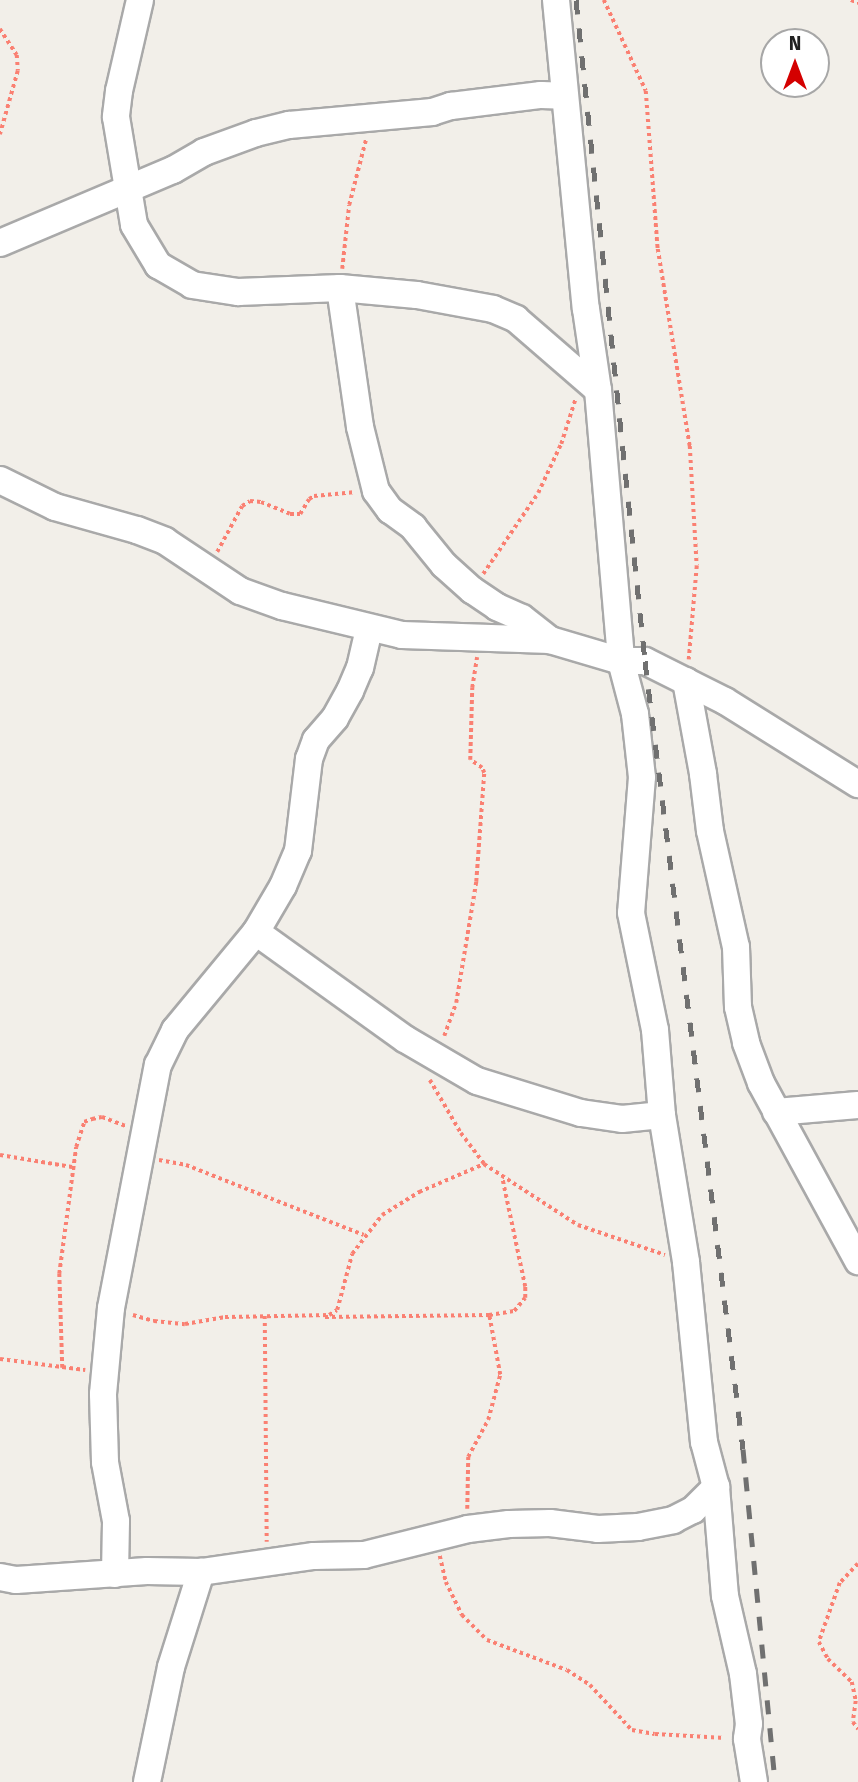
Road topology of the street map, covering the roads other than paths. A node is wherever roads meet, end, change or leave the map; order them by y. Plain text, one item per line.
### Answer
1 (140, 0) edge
2 (556, 0) edge
3 (564, 96) junction
4 (127, 190) junction
5 (0, 243) edge
6 (340, 288) junction
7 (590, 383) junction
8 (0, 480) edge
9 (369, 629) junction
10 (550, 640) junction
11 (621, 661) junction
12 (686, 681) junction
13 (858, 784) edge
14 (256, 932) junction
15 (858, 1105) edge
16 (776, 1112) junction
17 (662, 1115) junction
18 (858, 1261) edge
19 (716, 1487) junction
20 (201, 1572) junction
21 (115, 1574) junction
22 (0, 1577) edge
23 (147, 1782) edge
24 (754, 1782) edge

1 - 4 street
2 - 3 street
3 - 4 street
3 - 7 street
4 - 5 street
4 - 6 street
6 - 7 street
6 - 10 street
7 - 11 street
8 - 9 street
9 - 10 street
9 - 14 street
10 - 11 street
11 - 12 street
11 - 17 street
12 - 13 street
12 - 16 street
14 - 17 street
14 - 21 street
15 - 16 street
16 - 18 street
17 - 19 street
19 - 20 street
19 - 24 street
20 - 21 street
20 - 23 street
21 - 22 street

